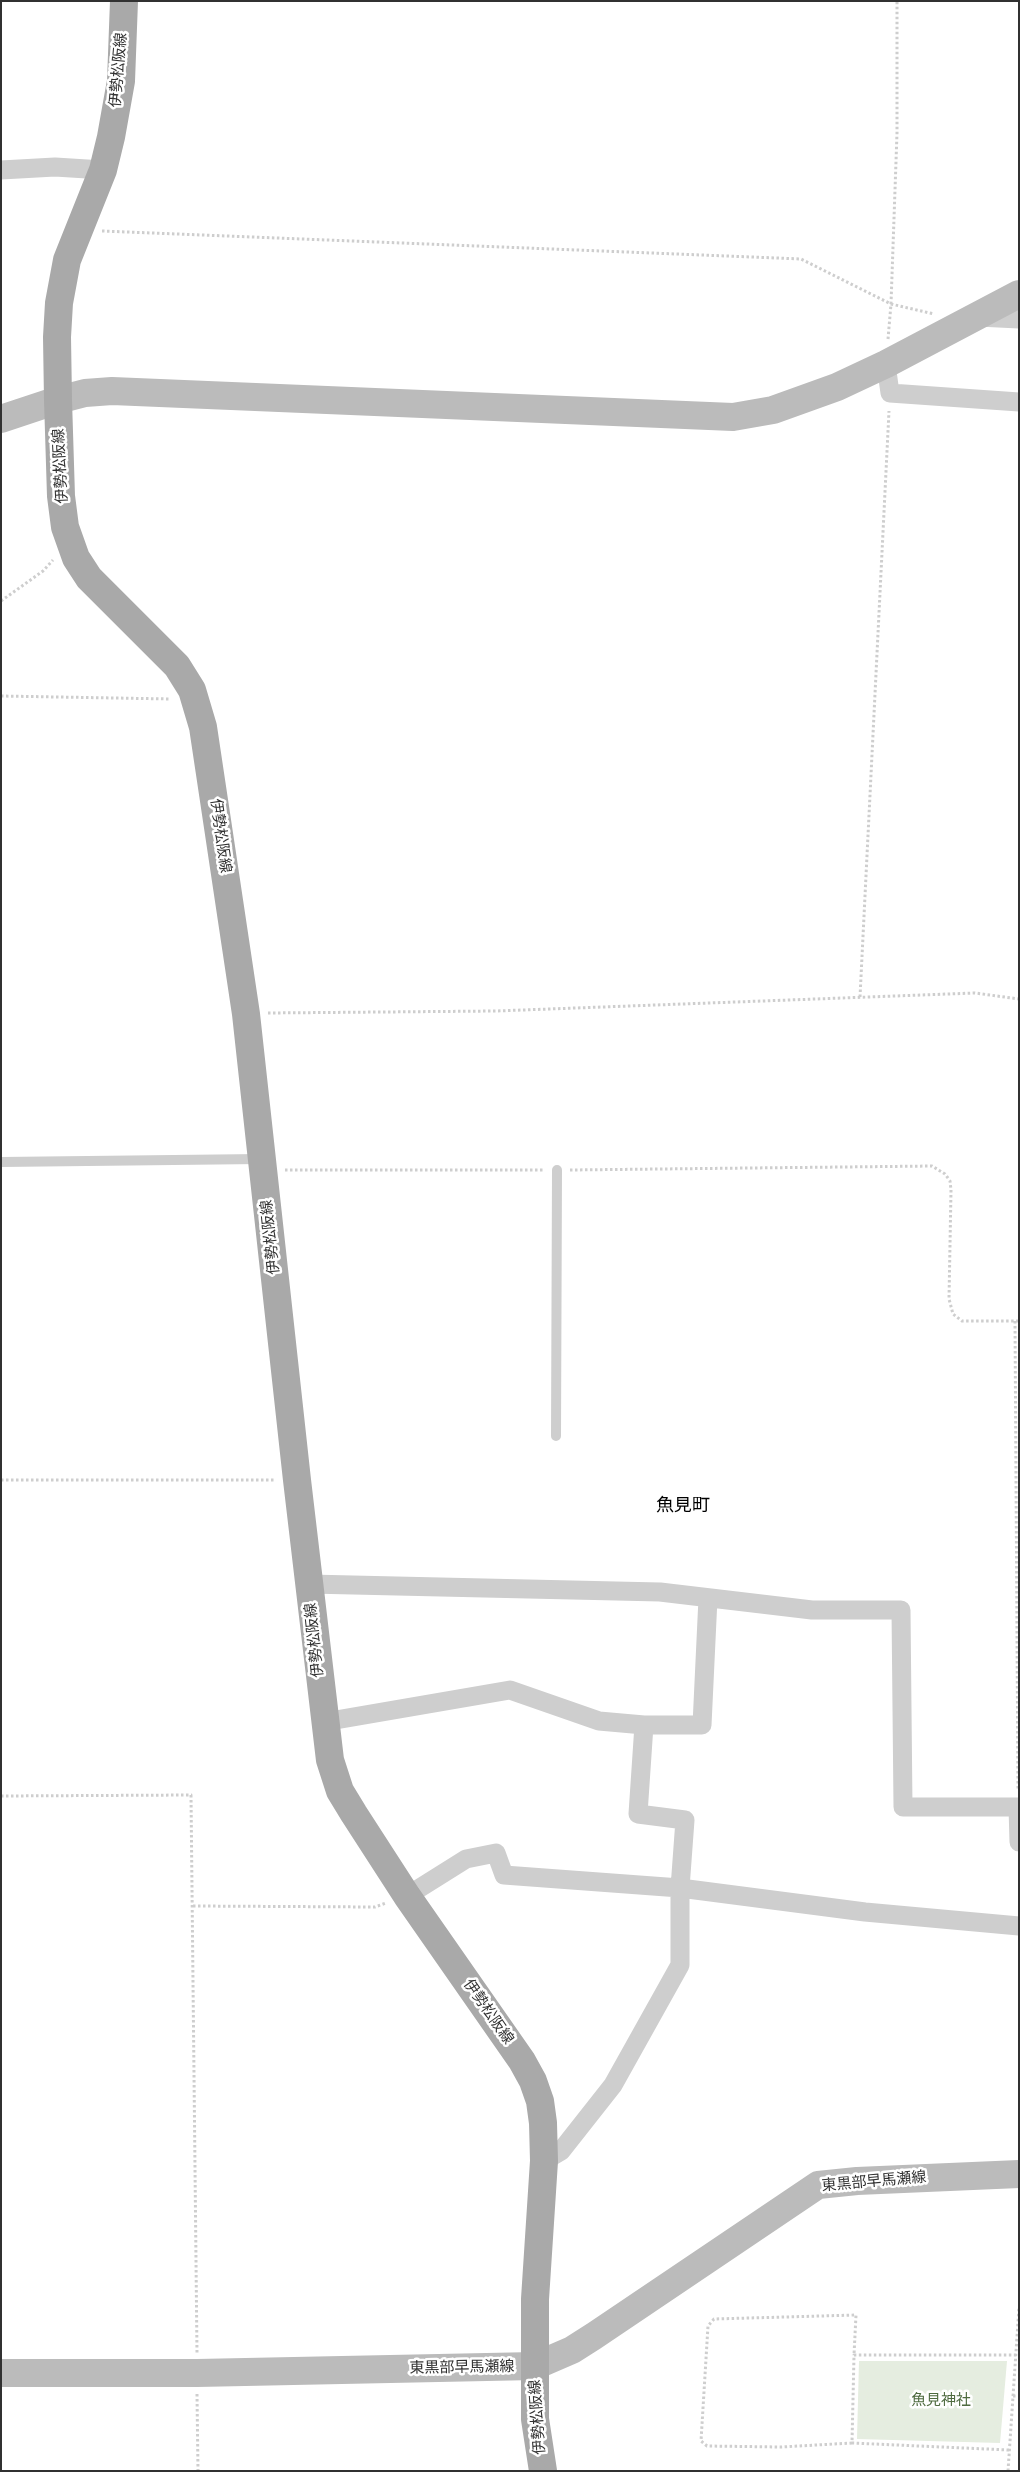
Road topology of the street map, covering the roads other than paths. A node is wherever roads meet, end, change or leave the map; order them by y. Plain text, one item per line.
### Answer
1 (122, 2) edge
2 (1, 170) edge
3 (103, 170) junction
4 (1019, 294) edge
5 (1019, 319) edge
6 (966, 321) junction
7 (886, 364) junction
8 (58, 400) junction
9 (1019, 402) edge
10 (1, 419) edge
11 (1, 1162) edge
12 (263, 1164) junction
13 (557, 1170) road end
14 (556, 1436) dead end
15 (309, 1584) junction
16 (708, 1598) junction
17 (324, 1722) junction
18 (644, 1725) junction
19 (1018, 1807) edge
20 (1019, 1842) edge
21 (680, 1888) junction
22 (408, 1896) junction
23 (1019, 1926) edge
24 (544, 2161) junction
25 (1019, 2174) edge
26 (535, 2366) junction
27 (1, 2373) edge
28 (543, 2471) edge

1 - 3 main road, 伊勢松阪線
2 - 3 street
3 - 8 main road, 伊勢松阪線
4 - 6 main road
5 - 6 street
6 - 7 main road
7 - 8 main road
7 - 9 street
8 - 10 main road
8 - 12 main road, 伊勢松阪線
11 - 12 lane
12 - 15 main road, 伊勢松阪線
13 - 14 lane
15 - 16 street
15 - 17 main road, 伊勢松阪線
16 - 18 street
16 - 19 street
17 - 18 street
17 - 22 main road, 伊勢松阪線
18 - 21 street
19 - 20 street
21 - 22 street
21 - 23 street
21 - 24 street
22 - 24 main road, 伊勢松阪線
24 - 26 main road, 伊勢松阪線
25 - 26 main road, 東黒部早馬瀬線
26 - 27 main road, 東黒部早馬瀬線
26 - 28 main road, 伊勢松阪線

